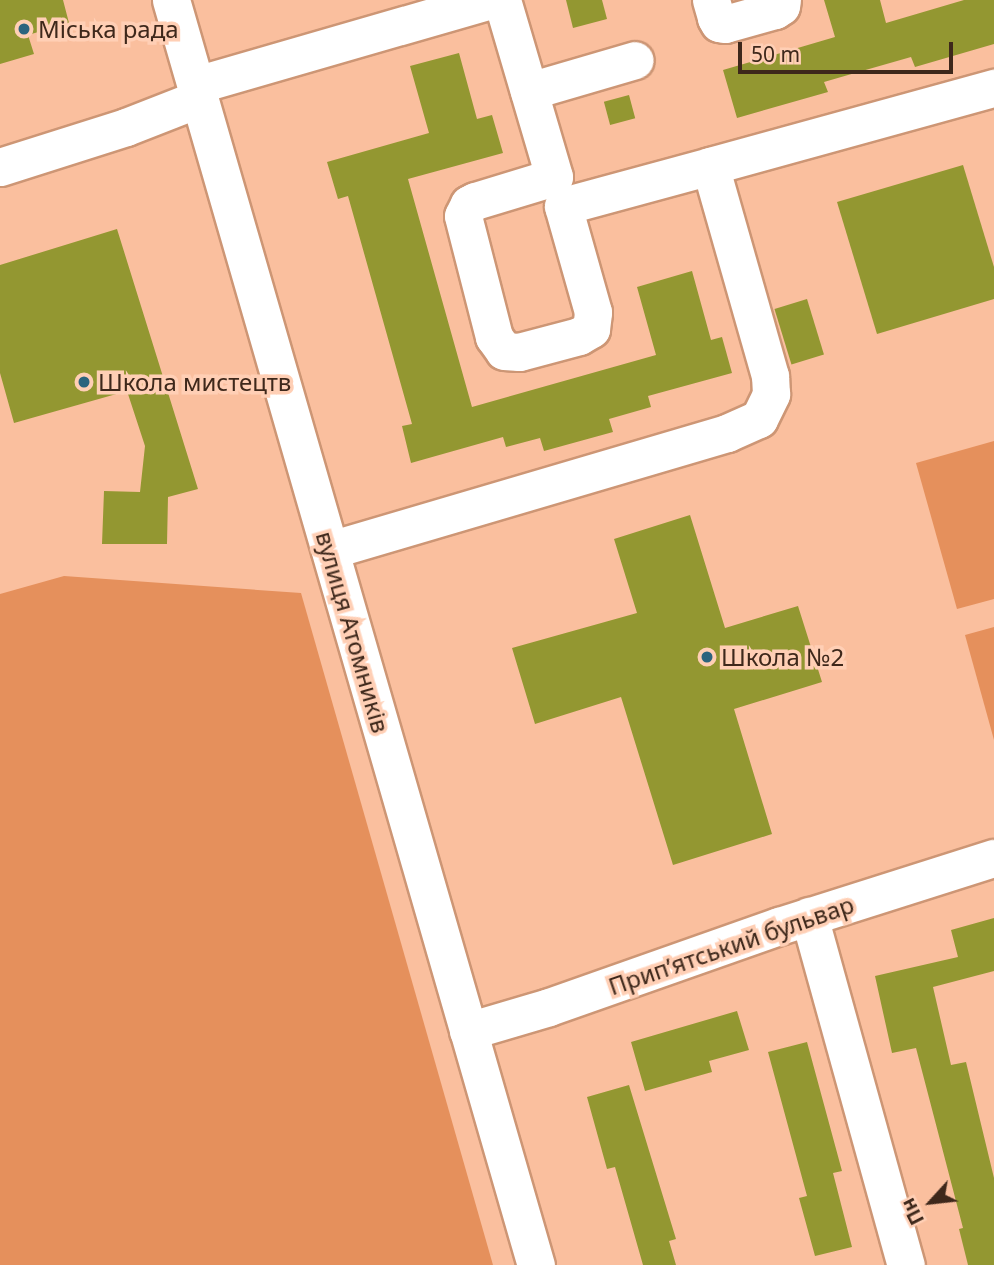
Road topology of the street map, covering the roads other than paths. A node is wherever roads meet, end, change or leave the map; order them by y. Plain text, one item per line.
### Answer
1 (171, 0) edge
2 (491, 0) edge
3 (502, 0) edge
4 (710, 0) edge
5 (782, 0) edge
6 (386, 15) edge
7 (635, 60) dead end
8 (994, 88) edge
9 (529, 91) junction
10 (198, 92) junction
11 (710, 166) junction
12 (0, 167) edge
13 (558, 192) junction
14 (330, 550) junction
15 (994, 858) edge
16 (809, 916) junction
17 (468, 1031) junction
18 (536, 1265) edge
19 (906, 1265) edge

1 - 10 street, вулиця Атомників
2 - 6 street
3 - 9 street
4 - 5 street
6 - 10 street
7 - 9 street
8 - 11 street
9 - 13 street
10 - 12 street
10 - 14 street, вулиця Атомників
11 - 13 street
11 - 14 street
13 - 13 street
14 - 17 street, вулиця Атомників
15 - 16 street, Припʼятський бульвар
16 - 17 street, Припʼятський бульвар
16 - 19 street
17 - 18 street, вулиця Атомників

